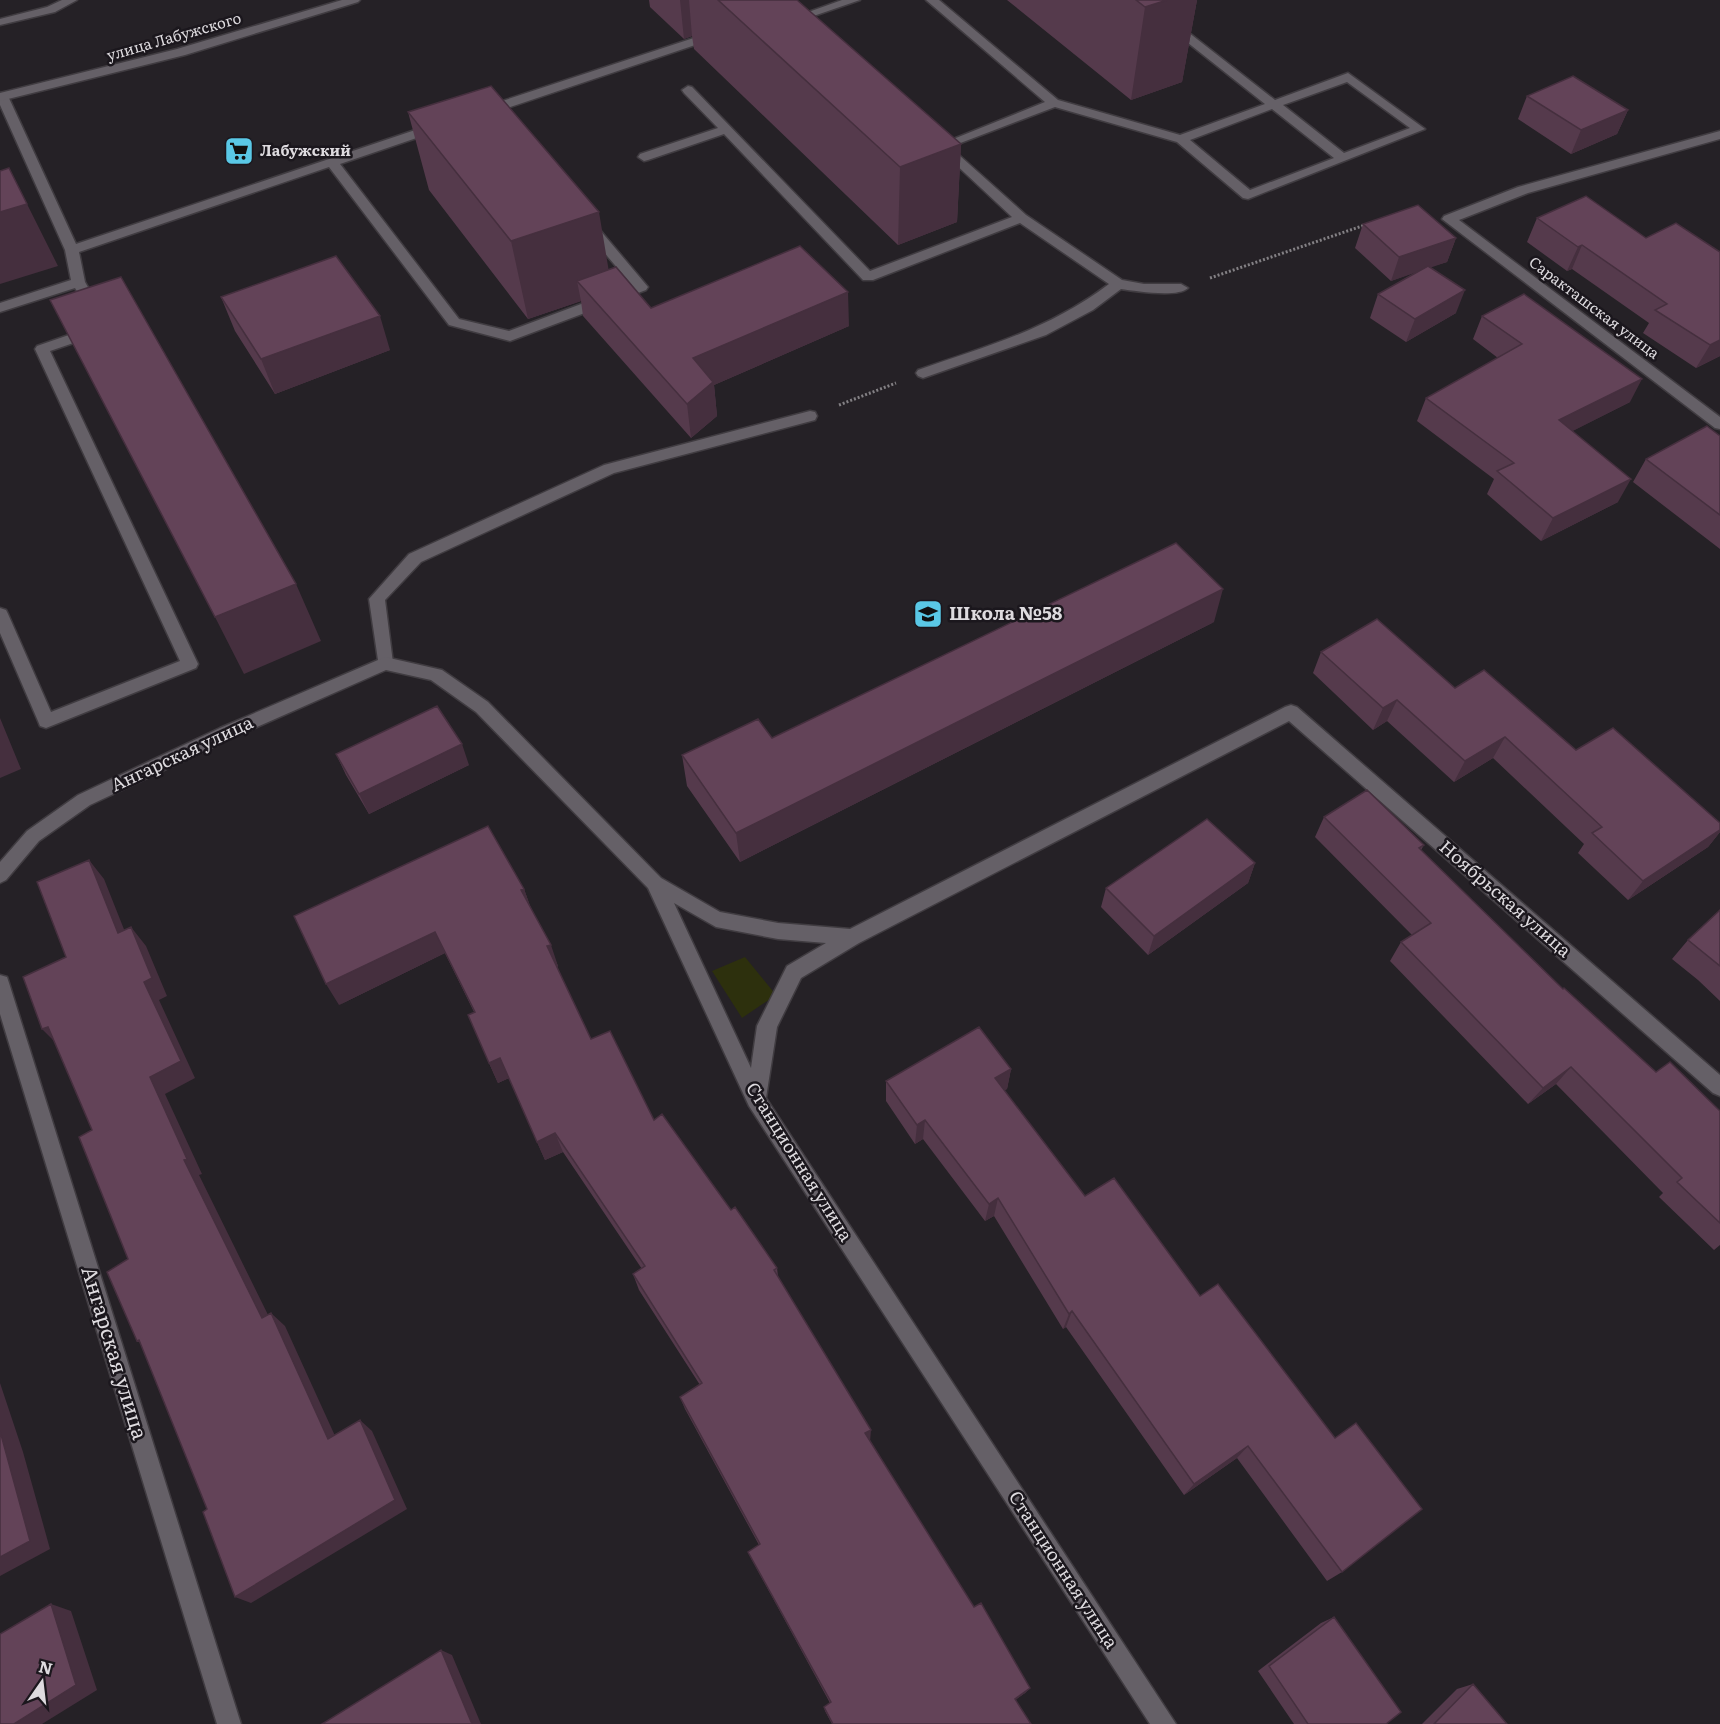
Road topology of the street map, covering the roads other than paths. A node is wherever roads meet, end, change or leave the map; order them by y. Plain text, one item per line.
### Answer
1 (71, 0) edge
2 (354, 0) edge
3 (854, 0) edge
4 (932, 0) edge
5 (1140, 0) edge
6 (795, 19) edge
7 (0, 22) edge
8 (731, 29) dead end
9 (688, 90) dead end
10 (1, 96) edge
11 (1054, 103) junction
12 (1274, 105) junction
13 (486, 114) edge
14 (443, 125) edge
15 (724, 130) junction
16 (1720, 135) edge
17 (1181, 139) junction
18 (644, 157) dead end
19 (1342, 158) junction
20 (332, 162) junction
21 (580, 216) edge
22 (1022, 218) junction
23 (72, 250) junction
24 (78, 282) junction
25 (1118, 284) junction
26 (1181, 288) road end
27 (0, 308) edge
28 (922, 373) road end
29 (810, 416) road end
30 (1720, 424) edge
31 (0, 614) edge
32 (385, 663) junction
33 (0, 875) edge
34 (655, 883) junction
35 (852, 937) junction
36 (0, 983) edge
37 (1720, 1087) edge
38 (756, 1100) junction
39 (229, 1724) edge
40 (1164, 1724) edge

1 - 7 street
2 - 10 street, улица Лабужского
3 - 6 street
4 - 11 street
5 - 12 street
8 - 13 street
9 - 15 street
10 - 23 street
11 - 17 street
11 - 22 street
12 - 17 street
12 - 19 street
12 - 19 street
14 - 20 street
15 - 18 street
15 - 22 street
16 - 30 street, Саракташская улица
17 - 19 street
20 - 21 street
20 - 23 street
22 - 25 street
23 - 24 street
24 - 27 street
24 - 31 street
25 - 26 street
25 - 28 street
29 - 32 street
32 - 33 street, Ангарская улица
32 - 34 street, Станционная улица
34 - 35 street
34 - 38 street, Станционная улица
35 - 37 street, Ноябрьская улица
35 - 38 street
36 - 39 street, Ангарская улица
38 - 40 street, Станционная улица

